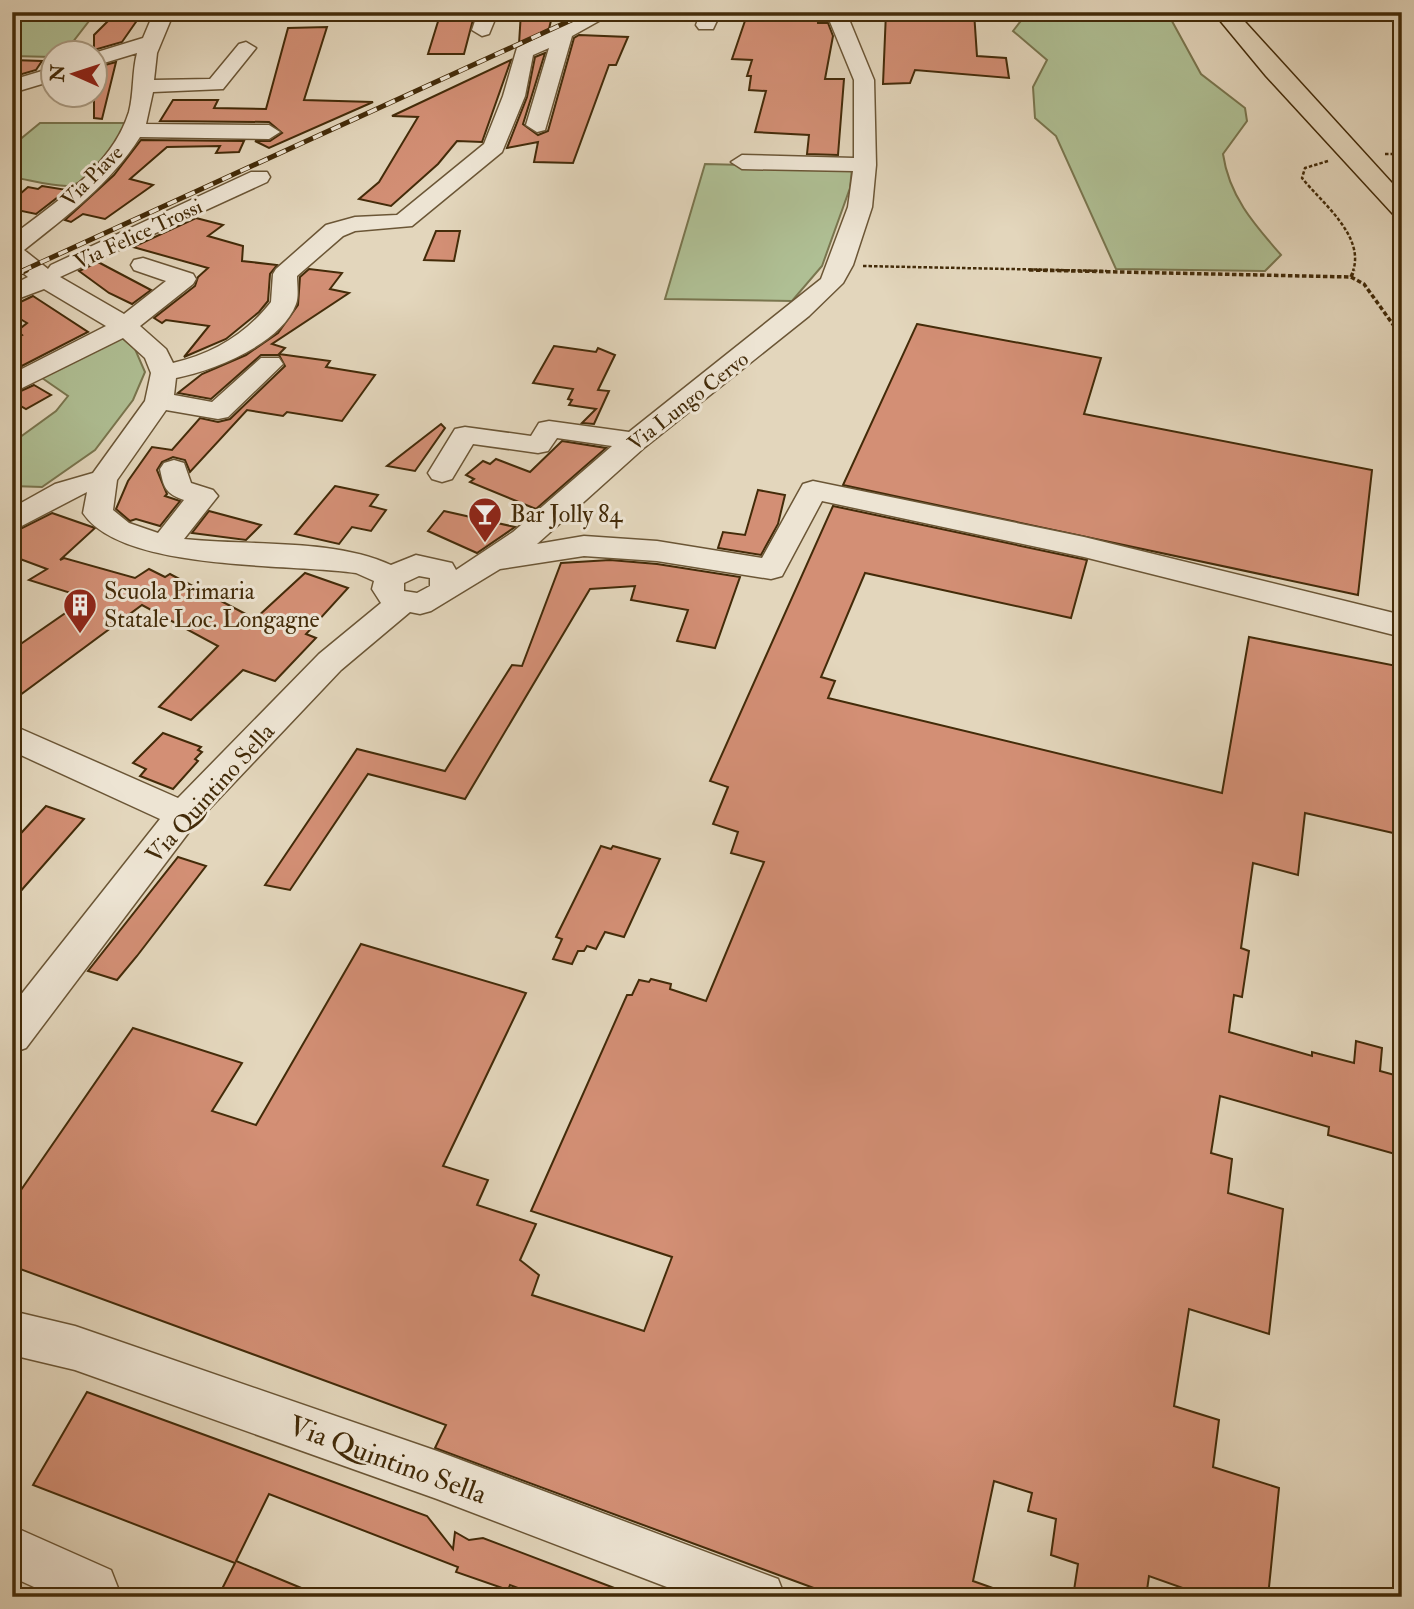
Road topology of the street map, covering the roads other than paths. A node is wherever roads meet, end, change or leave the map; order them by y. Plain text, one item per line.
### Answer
1 (164, 12) edge
2 (605, 12) edge
3 (836, 12) edge
4 (1224, 12) edge
5 (1244, 12) edge
6 (563, 33) junction
7 (150, 42) junction
8 (246, 48) dead end
9 (108, 56) edge
10 (12, 75) edge
11 (38, 75) edge
12 (38, 79) edge
13 (145, 86) junction
14 (12, 87) edge
15 (537, 125) dead end
16 (132, 130) junction
17 (269, 132) dead end
18 (742, 162) dead end
19 (865, 165) junction
20 (259, 177) dead end
21 (1402, 181) edge
22 (1402, 209) edge
23 (12, 250) edge
24 (142, 265) dead end
25 (45, 279) junction
26 (12, 294) edge
27 (88, 304) junction
28 (125, 326) junction
29 (270, 364) dead end
30 (164, 373) junction
31 (12, 385) edge
32 (159, 401) junction
33 (635, 441) junction
34 (174, 469) dead end
35 (442, 473) dead end
36 (103, 480) junction
37 (12, 522) edge
38 (166, 545) junction
39 (485, 567) junction
40 (396, 590) junction
41 (1402, 626) edge
42 (12, 737) edge
43 (183, 815) junction
44 (12, 1036) edge
45 (12, 1332) edge
46 (12, 1551) edge
47 (89, 1597) edge
48 (760, 1597) edge

1 - 7 street, Via Piave
2 - 6 street
3 - 19 street, Via Lungo Cervo
4 - 22 highway
5 - 21 highway
6 - 15 street
6 - 30 street
7 - 9 street
7 - 13 street, Via Piave
8 - 13 street
10 - 11 street
12 - 14 street
13 - 16 street, Via Piave
16 - 17 street
16 - 23 street, Via Piave
18 - 19 street
19 - 33 street, Via Lungo Cervo
20 - 27 street, Via Felice Trossi
23 - 25 street, Via Felice Trossi
24 - 28 street, Via Felice Trossi
25 - 26 street
25 - 27 street, Via Felice Trossi
27 - 28 street, Via Felice Trossi
28 - 30 street, Via Felice Trossi
28 - 31 street
29 - 32 street
30 - 32 street
32 - 36 street
33 - 35 street
33 - 39 street, Via Lungo Cervo
34 - 38 street
36 - 37 street
36 - 38 street
38 - 40 street
39 - 40 street, Via Lungo Cervo
39 - 41 street
40 - 43 street, Via Quintino Sella
42 - 43 street
43 - 44 street, Via Quintino Sella
45 - 48 street, Via Quintino Sella
46 - 47 street

